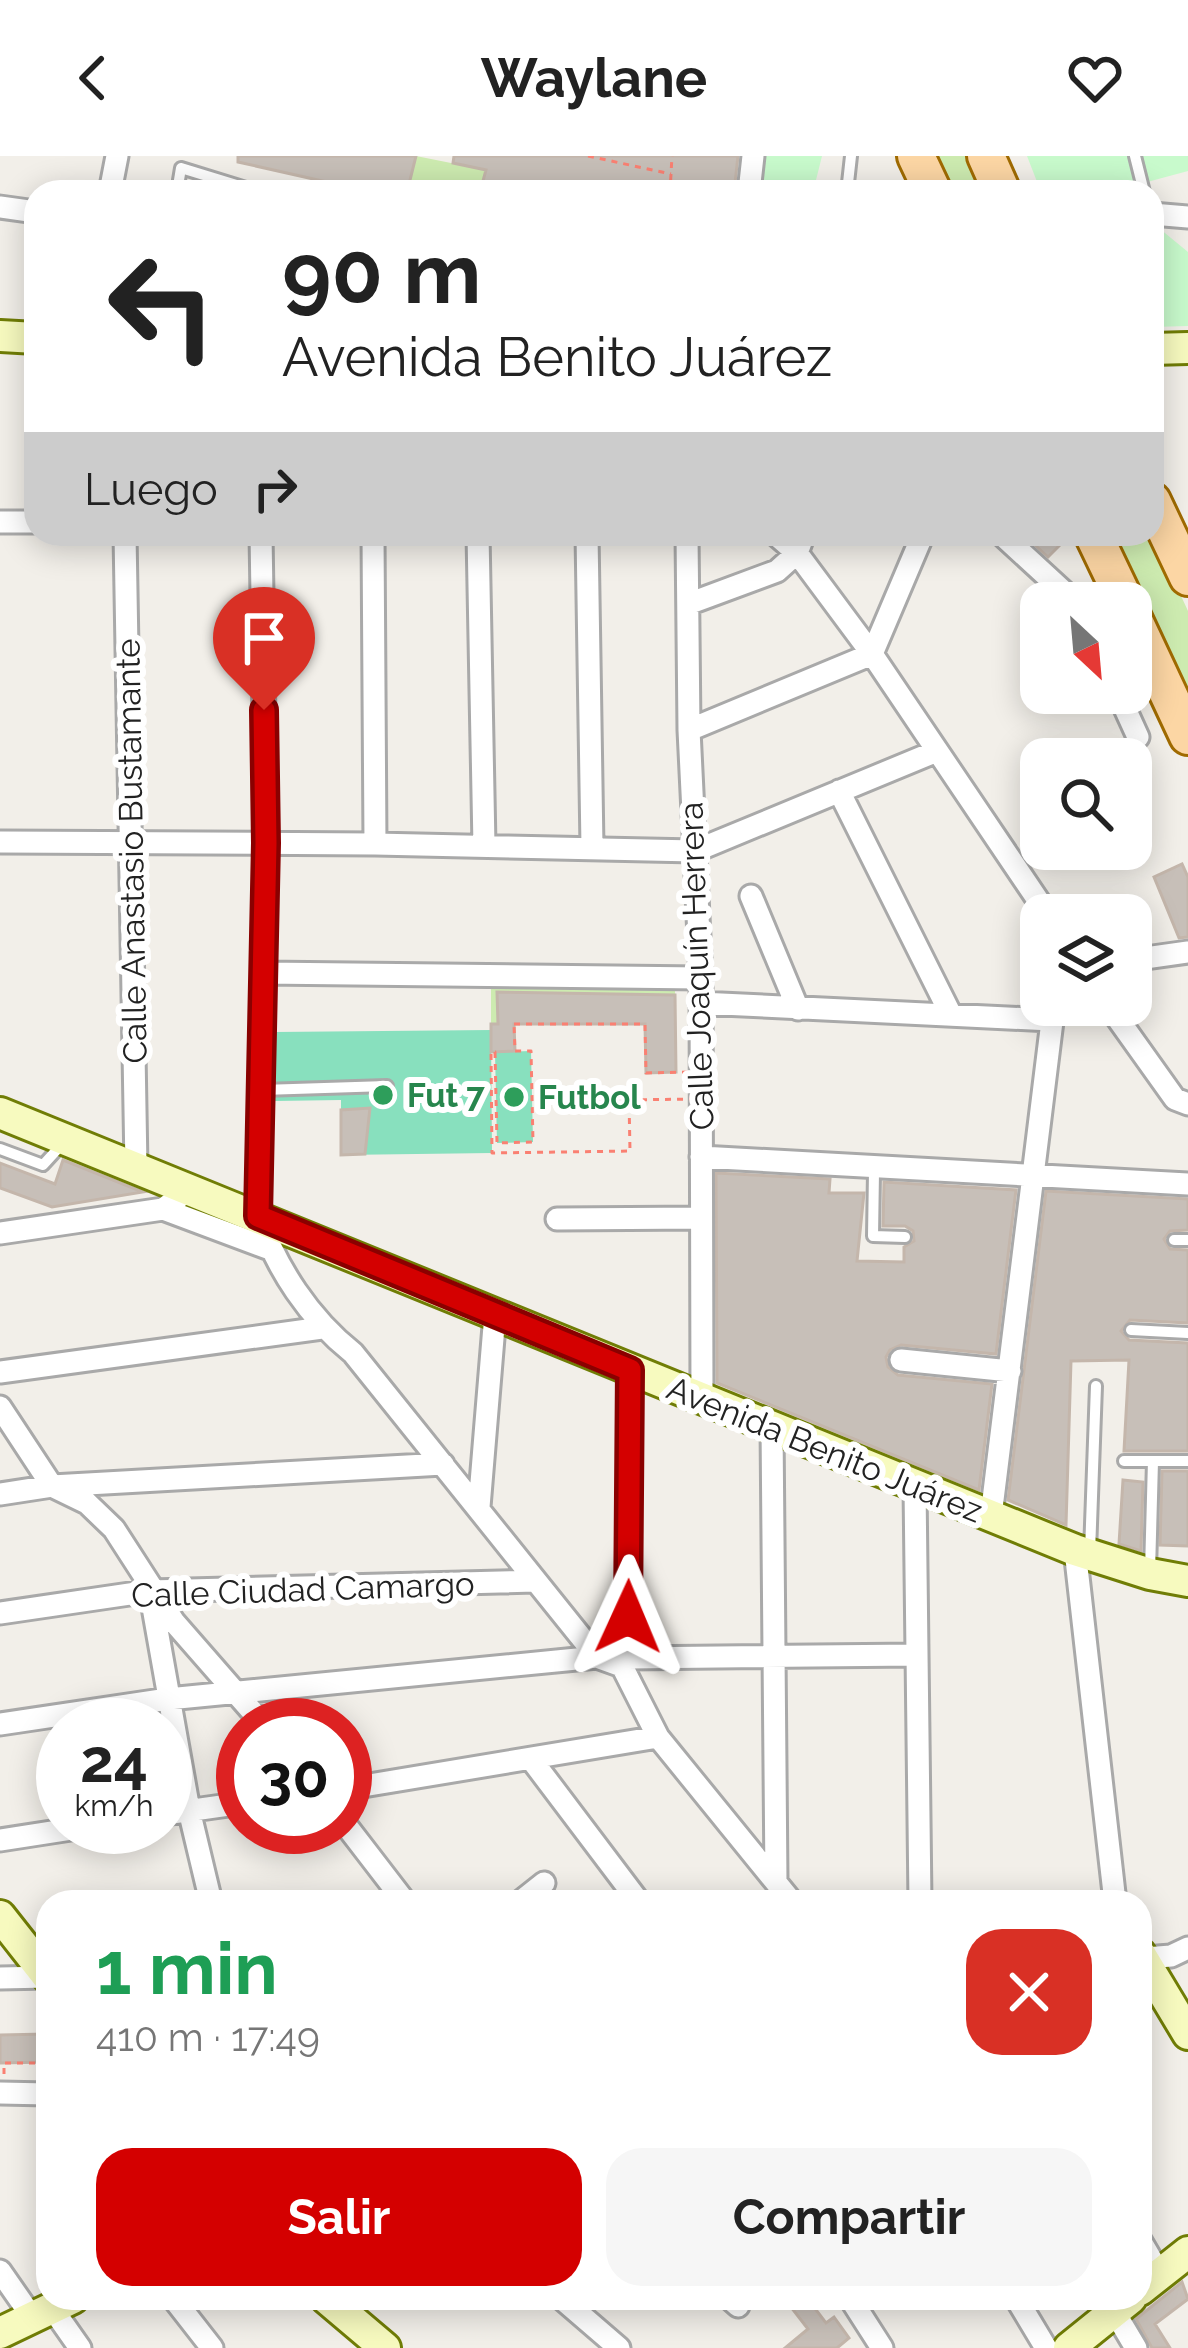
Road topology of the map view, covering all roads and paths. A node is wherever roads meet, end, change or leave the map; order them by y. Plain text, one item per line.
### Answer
1 (593, 156) edge
2 (672, 156) edge
3 (671, 174) junction
4 (179, 180) edge
5 (222, 180) edge
6 (671, 180) edge
7 (1164, 526) edge
8 (125, 546) edge
9 (261, 546) edge
10 (373, 546) edge
11 (478, 546) edge
12 (587, 546) edge
13 (687, 546) edge
14 (798, 546) edge
15 (801, 546) edge
16 (918, 546) edge
17 (1014, 546) edge
18 (1099, 546) edge
19 (1188, 577) edge
20 (1054, 582) edge
21 (1116, 582) edge
22 (688, 604) junction
23 (872, 654) junction
24 (1152, 659) edge
25 (1152, 679) edge
26 (1169, 696) junction
27 (1128, 714) edge
28 (689, 730) junction
29 (1188, 736) edge
30 (1138, 737) dead end
31 (937, 751) junction
32 (839, 791) junction
33 (0, 842) edge
34 (132, 843) junction
35 (266, 843) junction
36 (375, 844) junction
37 (484, 846) junction
38 (592, 847) junction
39 (695, 851) junction
40 (1034, 894) edge
41 (752, 896) dead end
42 (1188, 952) edge
43 (1152, 957) edge
44 (263, 973) junction
45 (701, 978) junction
46 (700, 1003) junction
47 (798, 1009) junction
48 (1020, 1014) edge
49 (951, 1015) junction
50 (1050, 1026) edge
51 (1123, 1026) edge
52 (693, 1072) joint
53 (387, 1086) dead end
54 (259, 1090) junction
55 (1188, 1104) edge
56 (0, 1113) edge
57 (67, 1140) junction
58 (0, 1149) edge
59 (701, 1157) junction
60 (136, 1167) junction
61 (874, 1172) dead end
62 (1031, 1174) junction
63 (1188, 1184) edge
64 (190, 1189) junction
65 (163, 1209) junction
66 (258, 1216) junction
67 (557, 1219) dead end
68 (701, 1219) junction
69 (0, 1233) edge
70 (905, 1237) dead end
71 (1174, 1240) dead end
72 (1188, 1240) edge
73 (270, 1250) junction
74 (495, 1314) junction
75 (322, 1328) junction
76 (1131, 1330) dead end
77 (1188, 1333) edge
78 (901, 1360) dead end
79 (630, 1370) junction
80 (1010, 1371) junction
81 (0, 1372) edge
82 (1096, 1386) dead end
83 (702, 1398) junction
84 (0, 1407) edge
85 (772, 1426) junction
86 (1124, 1461) dead end
87 (1153, 1461) junction
88 (1188, 1461) edge
89 (442, 1464) junction
90 (52, 1486) junction
91 (915, 1486) junction
92 (0, 1494) edge
93 (478, 1507) junction
94 (991, 1516) junction
95 (1083, 1553) junction
96 (1150, 1574) junction
97 (535, 1581) junction
98 (1188, 1581) edge
99 (151, 1591) junction
100 (0, 1613) edge
101 (916, 1655) junction
102 (597, 1657) junction
103 (774, 1657) junction
104 (625, 1662) junction
105 (236, 1692) junction
106 (168, 1698) edge
107 (178, 1698) edge
108 (241, 1698) edge
109 (36, 1719) edge
110 (0, 1724) edge
111 (658, 1737) junction
112 (532, 1759) junction
113 (372, 1785) edge
114 (192, 1823) edge
115 (36, 1834) edge
116 (0, 1840) edge
117 (368, 1854) edge
118 (776, 1881) junction
119 (544, 1883) dead end
120 (208, 1890) edge
121 (396, 1890) edge
122 (535, 1890) edge
123 (630, 1890) edge
124 (783, 1890) edge
125 (920, 1890) edge
126 (1114, 1890) edge
127 (0, 1916) edge
128 (1188, 1948) edge
129 (1152, 1956) edge
130 (36, 1962) edge
131 (1152, 1973) edge
132 (36, 1977) edge
133 (0, 1978) edge
134 (1188, 2034) edge
135 (36, 2063) edge
136 (1, 2087) edge
137 (36, 2091) edge
138 (1188, 2252) edge
139 (0, 2271) edge
140 (1152, 2280) edge
141 (36, 2297) edge
142 (48, 2310) edge
143 (53, 2310) edge
144 (182, 2310) edge
145 (340, 2310) edge
146 (575, 2310) edge
147 (858, 2310) edge
148 (1023, 2310) edge
149 (1116, 2310) edge
150 (1124, 2310) edge
151 (0, 2333) edge
152 (80, 2348) edge
153 (212, 2348) edge
154 (385, 2348) edge
155 (619, 2348) edge
156 (882, 2348) edge
157 (1046, 2348) edge
158 (1069, 2348) edge
159 (1136, 2348) edge

1 - 3 path
2 - 3 path
3 - 6 path
4 - 5 lane
7 - 19 main road
8 - 34 street, Calle Anastasio Bustamante
9 - 35 street
10 - 36 street
11 - 37 street
12 - 38 street
13 - 22 street, Calle Joaquín Herrera
14 - 22 street
15 - 23 street
16 - 23 street
17 - 20 street
18 - 21 main road
22 - 28 street, Calle Joaquín Herrera
23 - 28 street
23 - 31 street
24 - 26 main road
25 - 26 street
26 - 29 main road
27 - 30 street
28 - 39 street, Calle Joaquín Herrera
31 - 32 street
31 - 40 street
32 - 39 street
32 - 49 street
33 - 34 street
34 - 35 street
34 - 60 street, Calle Anastasio Bustamante
35 - 36 street
35 - 44 street
36 - 37 street
37 - 38 street
38 - 39 street
39 - 45 street, Calle Joaquín Herrera
41 - 47 street
42 - 43 street
44 - 45 street
44 - 54 street
45 - 46 street, Calle Joaquín Herrera
46 - 47 street
46 - 59 street, Calle Joaquín Herrera
47 - 49 street
48 - 49 street
50 - 62 street
51 - 55 street
52 - 52 path
53 - 54 lane
54 - 66 street
56 - 57 street, Avenida Benito Juárez
57 - 58 lane
57 - 60 street, Avenida Benito Juárez
59 - 62 street
59 - 68 street, Calle Joaquín Herrera
60 - 64 street, Avenida Benito Juárez
61 - 70 lane
62 - 63 street
62 - 80 street
64 - 65 street
64 - 66 street, Avenida Benito Juárez
65 - 69 street
65 - 73 street
66 - 73 street
66 - 74 street, Avenida Benito Juárez
67 - 68 street
68 - 83 street, Calle Joaquín Herrera
71 - 72 lane
73 - 75 street
74 - 79 street, Avenida Benito Juárez
74 - 93 street
75 - 81 street
75 - 89 street
76 - 77 lane
78 - 80 street
79 - 83 street, Avenida Benito Juárez
79 - 104 street
80 - 94 street
82 - 95 lane
83 - 85 street, Avenida Benito Juárez
84 - 90 street
85 - 91 street, Avenida Benito Juárez
85 - 103 street
86 - 87 lane
87 - 88 lane
87 - 96 lane
89 - 90 street
89 - 93 street
90 - 92 street
90 - 99 street
91 - 94 street, Avenida Benito Juárez
91 - 101 street
93 - 97 street
94 - 95 street, Avenida Benito Juárez
95 - 96 street, Avenida Benito Juárez
95 - 126 street
96 - 98 street, Avenida Benito Juárez
97 - 99 street, Calle Ciudad Camargo
97 - 102 street
99 - 100 street, Calle Ciudad Camargo
99 - 105 street
99 - 106 street
101 - 103 street
101 - 125 street
102 - 104 street
102 - 105 street
103 - 104 street
103 - 118 street
104 - 111 street
105 - 107 street
105 - 108 street
109 - 110 street
111 - 112 street
111 - 118 street
112 - 113 street
112 - 123 street
114 - 120 street
115 - 116 street
117 - 121 street
118 - 124 street
119 - 122 street
127 - 130 street
128 - 129 street
131 - 134 street
132 - 133 street
135 - 136 path
136 - 137 street
138 - 140 street
139 - 141 street
142 - 151 street
143 - 152 street
144 - 153 street
145 - 154 street
146 - 155 street
147 - 156 street
148 - 157 street
149 - 158 street
150 - 159 street

